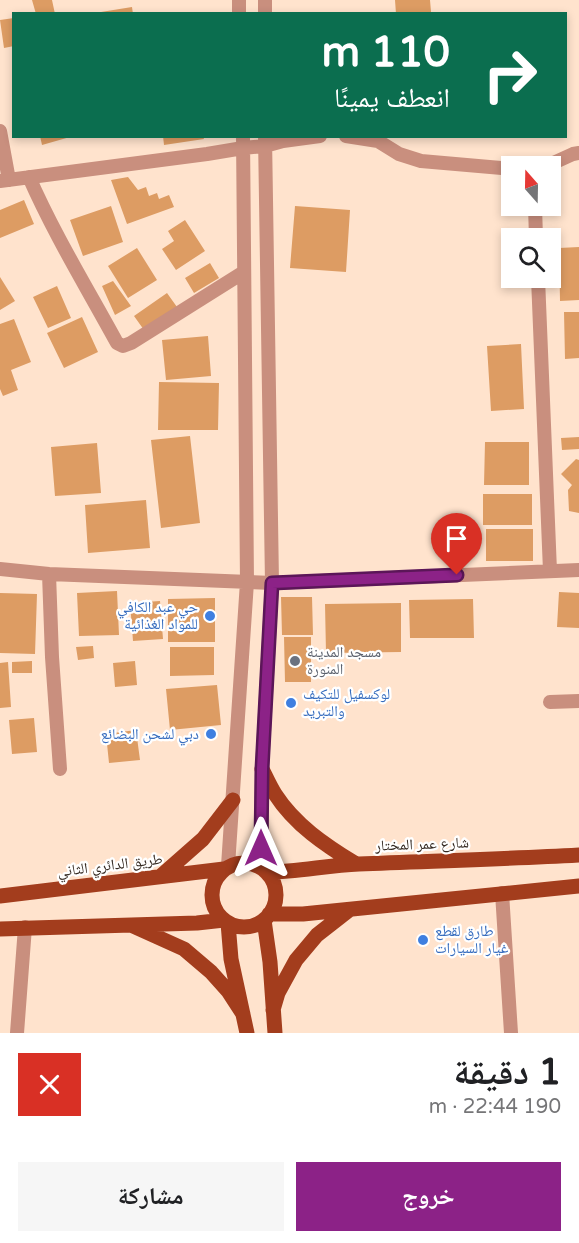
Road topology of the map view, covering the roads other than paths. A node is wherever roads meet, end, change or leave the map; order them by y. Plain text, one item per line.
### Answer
1 (0, 131) edge
2 (306, 138) edge
3 (359, 138) edge
4 (243, 142) edge
5 (265, 142) edge
6 (579, 153) edge
7 (561, 159) edge
8 (501, 167) edge
9 (29, 177) junction
10 (4, 180) edge
11 (244, 272) junction
12 (538, 288) edge
13 (0, 569) edge
14 (579, 570) edge
15 (550, 571) junction
16 (49, 574) junction
17 (247, 582) junction
18 (272, 583) junction
19 (579, 701) edge
20 (550, 702) dead end
21 (60, 769) dead end
22 (262, 769) junction
23 (233, 800) junction
24 (579, 855) edge
25 (356, 864) junction
26 (226, 867) junction
27 (264, 870) junction
28 (161, 876) junction
29 (579, 886) edge
30 (502, 893) junction
31 (0, 896) edge
32 (350, 909) junction
33 (267, 917) junction
34 (226, 921) junction
35 (128, 924) junction
36 (25, 927) junction
37 (0, 929) edge
38 (273, 1010) junction
39 (243, 1014) junction
40 (17, 1033) edge
41 (247, 1033) edge
42 (275, 1033) edge
43 (511, 1033) edge

1 - 10 street
2 - 5 street
3 - 8 street
4 - 5 street
4 - 9 street
4 - 11 street
5 - 18 street
6 - 7 street
9 - 10 street
9 - 11 street
11 - 17 street
12 - 15 street
13 - 16 street
14 - 15 street
15 - 18 street
16 - 17 street
16 - 21 street
17 - 18 street
17 - 23 street
18 - 22 street
19 - 20 street
22 - 25 main road
22 - 27 street
23 - 26 street
23 - 28 main road
24 - 25 main road, شارع عمر المختار
25 - 27 main road, شارع عمر المختار
26 - 27 main road
26 - 28 main road, طريق الدائري الثاني
26 - 34 main road
27 - 33 main road
28 - 31 main road, طريق الدائري الثاني
29 - 30 main road
30 - 32 main road
30 - 43 street
32 - 33 main road
32 - 38 main road
33 - 34 main road
33 - 38 main road
34 - 35 main road
34 - 39 main road
35 - 36 main road
35 - 39 main road
36 - 37 main road
36 - 40 street
38 - 42 main road
39 - 41 main road

